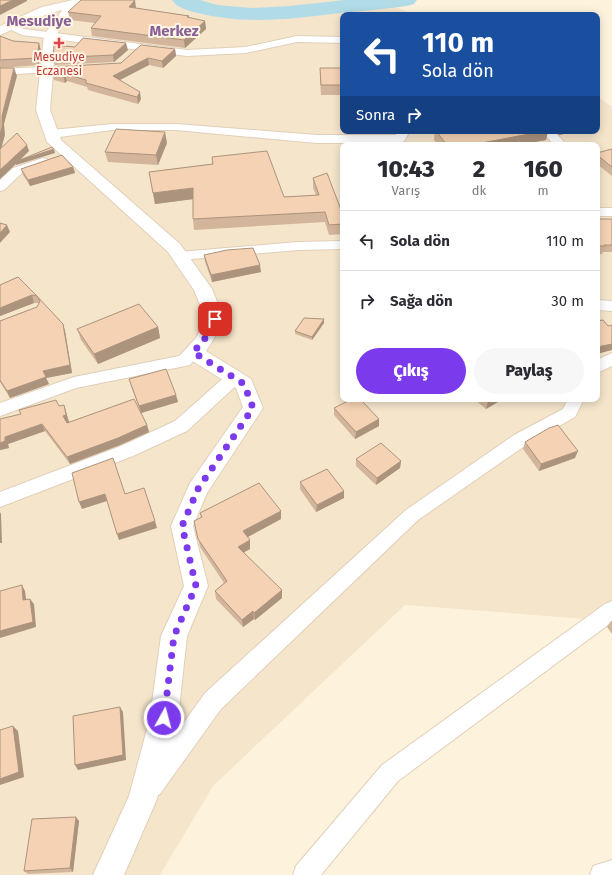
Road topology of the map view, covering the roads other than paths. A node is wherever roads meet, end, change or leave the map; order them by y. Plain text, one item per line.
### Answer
1 (77, 1) edge
2 (5, 29) edge
3 (50, 35) junction
4 (340, 40) edge
5 (140, 47) junction
6 (129, 57) edge
7 (71, 69) edge
8 (47, 70) junction
9 (0, 72) edge
10 (52, 134) junction
11 (402, 134) edge
12 (551, 134) edge
13 (558, 142) edge
14 (68, 154) junction
15 (0, 187) edge
16 (600, 212) edge
17 (612, 212) edge
18 (340, 245) edge
19 (180, 256) junction
20 (600, 305) edge
21 (612, 306) edge
22 (193, 352) junction
23 (612, 359) edge
24 (600, 365) edge
25 (234, 378) junction
26 (574, 402) edge
27 (0, 410) edge
28 (0, 500) edge
29 (612, 610) edge
30 (143, 799) junction
31 (612, 872) edge
32 (108, 875) edge
33 (304, 875) edge
34 (602, 875) edge

1 - 2 main road
1 - 3 street
2 - 3 street
3 - 5 street
3 - 8 street
4 - 5 street
5 - 6 street
7 - 8 street
8 - 9 street
8 - 10 street
10 - 11 street
10 - 14 street
12 - 13 street
14 - 15 street
14 - 19 street
16 - 17 street
18 - 19 street
19 - 22 street
20 - 21 street
22 - 25 street
22 - 27 street
23 - 24 street
25 - 28 street
25 - 30 street
26 - 30 street
29 - 33 street
30 - 32 street
31 - 34 street

